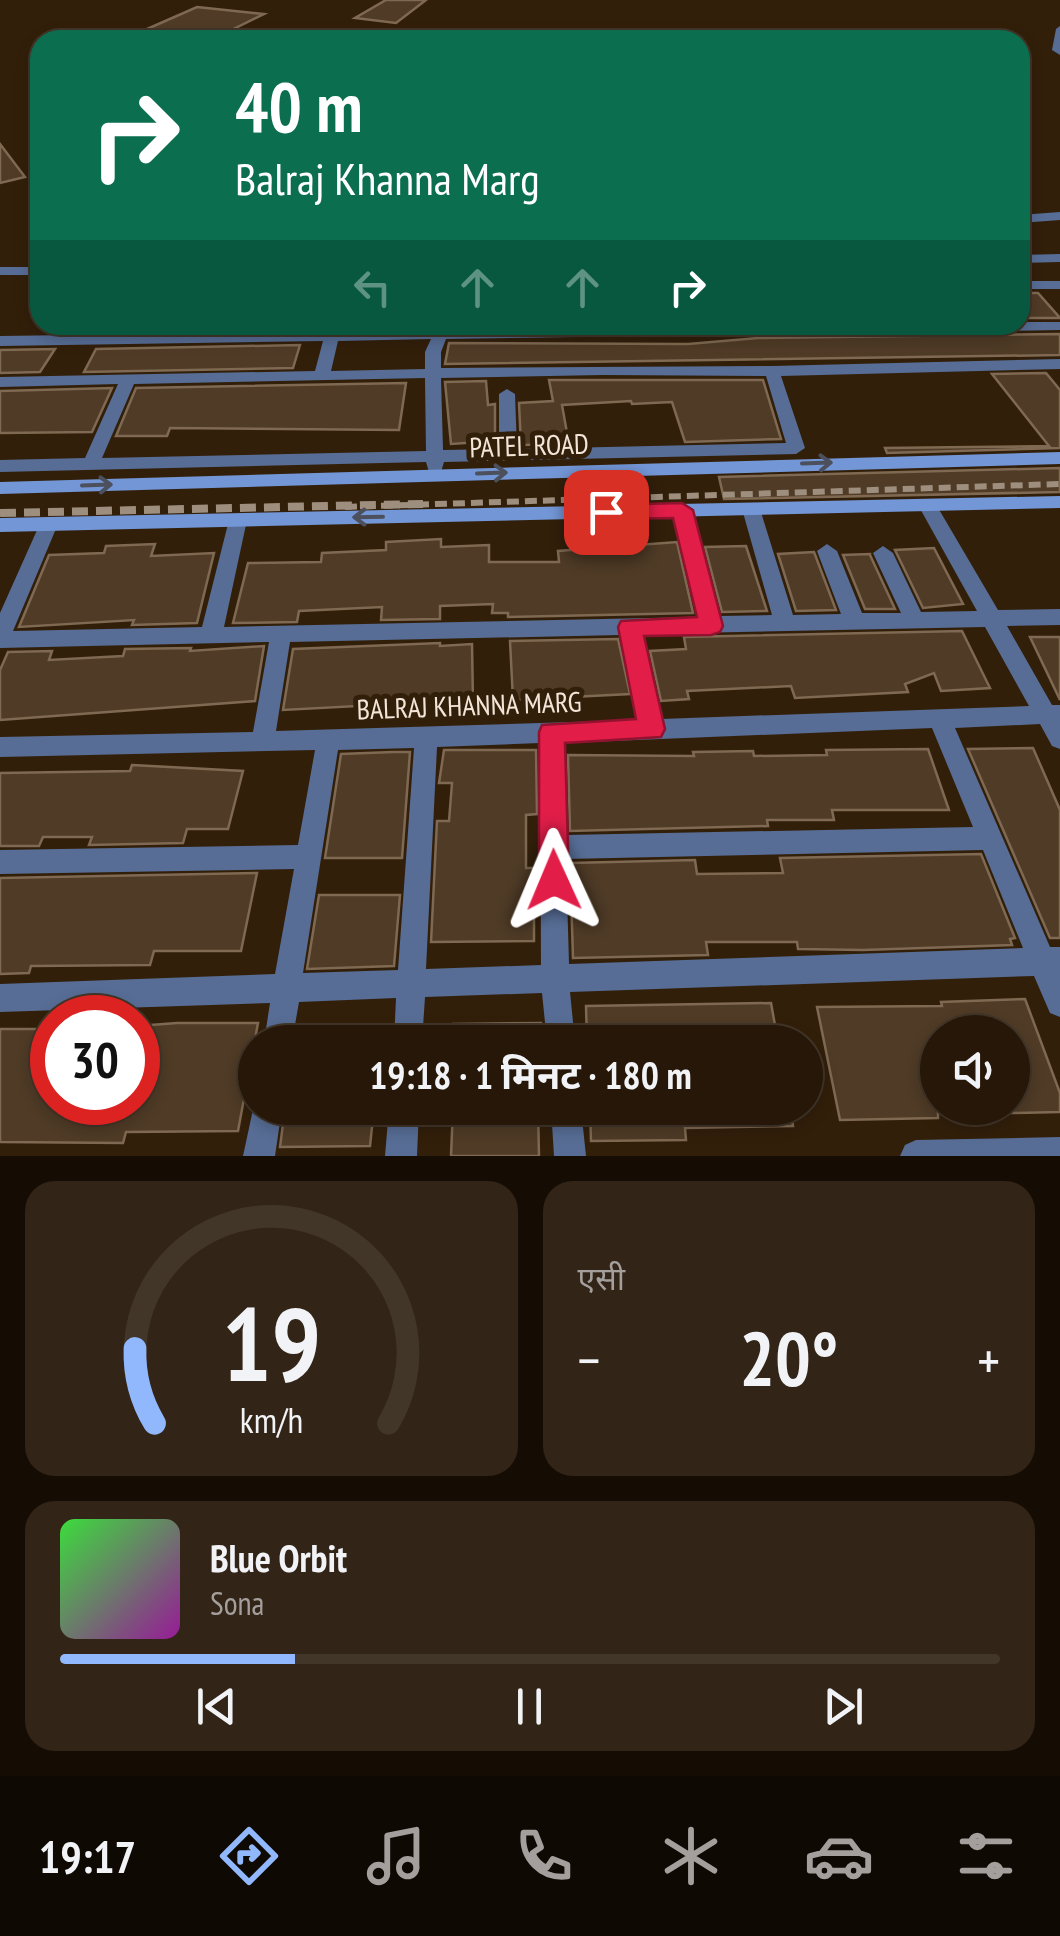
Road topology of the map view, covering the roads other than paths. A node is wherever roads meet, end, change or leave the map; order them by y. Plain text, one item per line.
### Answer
1 (1060, 29) edge
2 (1060, 52) edge
3 (1060, 216) edge
4 (1030, 218) edge
5 (1030, 228) edge
6 (1060, 228) edge
7 (1060, 258) edge
8 (1030, 259) edge
9 (0, 271) edge
10 (30, 271) edge
11 (1060, 285) edge
12 (1030, 286) edge
13 (1060, 326) edge
14 (1030, 328) edge
15 (377, 335) edge
16 (438, 335) edge
17 (511, 335) edge
18 (904, 335) edge
19 (331, 338) junction
20 (0, 341) edge
21 (713, 346) edge
22 (83, 360) junction
23 (1060, 364) edge
24 (772, 371) junction
25 (434, 376) junction
26 (321, 378) junction
27 (128, 380) junction
28 (0, 382) edge
29 (507, 394) dead end
30 (508, 455) junction
31 (1060, 458) edge
32 (91, 464) junction
33 (0, 466) edge
34 (435, 466) junction
35 (0, 488) edge
36 (1060, 502) edge
37 (927, 505) junction
38 (751, 509) junction
39 (682, 510) junction
40 (238, 520) junction
41 (50, 524) junction
42 (0, 526) edge
43 (827, 550) dead end
44 (883, 553) dead end
45 (1060, 617) edge
46 (993, 619) junction
47 (915, 621) junction
48 (854, 622) junction
49 (786, 624) junction
50 (711, 626) junction
51 (630, 627) junction
52 (281, 634) junction
53 (211, 636) junction
54 (0, 638) edge
55 (1054, 714) edge
56 (940, 719) junction
57 (652, 729) junction
58 (552, 732) junction
59 (426, 738) junction
60 (1060, 739) edge
61 (263, 740) junction
62 (328, 740) junction
63 (0, 747) edge
64 (991, 838) junction
65 (553, 848) junction
66 (309, 856) junction
67 (0, 862) edge
68 (1052, 961) edge
69 (555, 979) junction
70 (412, 984) junction
71 (287, 988) junction
72 (0, 998) edge
73 (1060, 1004) edge
74 (281, 1025) edge
75 (409, 1025) edge
76 (559, 1025) edge
77 (265, 1125) edge
78 (403, 1125) edge
79 (567, 1125) edge
80 (1060, 1153) edge
81 (259, 1156) edge
82 (401, 1156) edge
83 (570, 1156) edge
84 (916, 1156) edge

1 - 2 street
3 - 4 street
5 - 6 street
7 - 8 street
9 - 10 street
11 - 12 street
13 - 14 street
15 - 19 street
16 - 25 street
17 - 21 street
18 - 21 street
19 - 22 street
19 - 26 street
20 - 22 street
21 - 24 street
21 - 25 street
22 - 27 street
22 - 28 street
23 - 24 street
24 - 30 street
25 - 26 street
25 - 34 street
26 - 27 street
27 - 32 street
29 - 30 street
30 - 34 street
34 -> 31 main road, PATEL ROAD
32 - 33 street
32 - 34 street
35 -> 34 main road, PATEL ROAD
36 - 37 main road
37 - 38 main road
37 - 46 street
38 - 39 main road
38 - 49 street
39 -> 40 main road
39 - 50 street
40 - 41 main road
40 - 53 street
41 - 42 main road
41 - 54 street
43 - 48 street
44 - 47 street
45 - 46 street
46 - 47 street
46 - 55 street
47 - 48 street
48 - 49 street
49 - 50 street
50 - 51 street
51 - 52 street
51 - 57 street
52 - 53 street
52 - 61 street
53 - 54 street
55 - 56 street, BALRAJ KHANNA MARG
55 - 60 street
56 - 57 street, BALRAJ KHANNA MARG
56 - 64 street
57 - 58 street, BALRAJ KHANNA MARG
58 - 59 street, BALRAJ KHANNA MARG
58 - 65 street
59 - 62 street, BALRAJ KHANNA MARG
59 - 70 street
61 - 62 street, BALRAJ KHANNA MARG
61 - 63 street, BALRAJ KHANNA MARG
62 - 66 street
64 - 65 street
64 - 68 street
65 - 69 street
66 - 67 street
66 - 71 street
68 - 69 street
68 - 73 street
69 - 70 street
69 - 76 street
70 - 71 street
70 - 75 street
71 - 72 street
71 - 74 street
77 - 81 street
78 - 82 street
79 - 83 street
80 - 84 street

